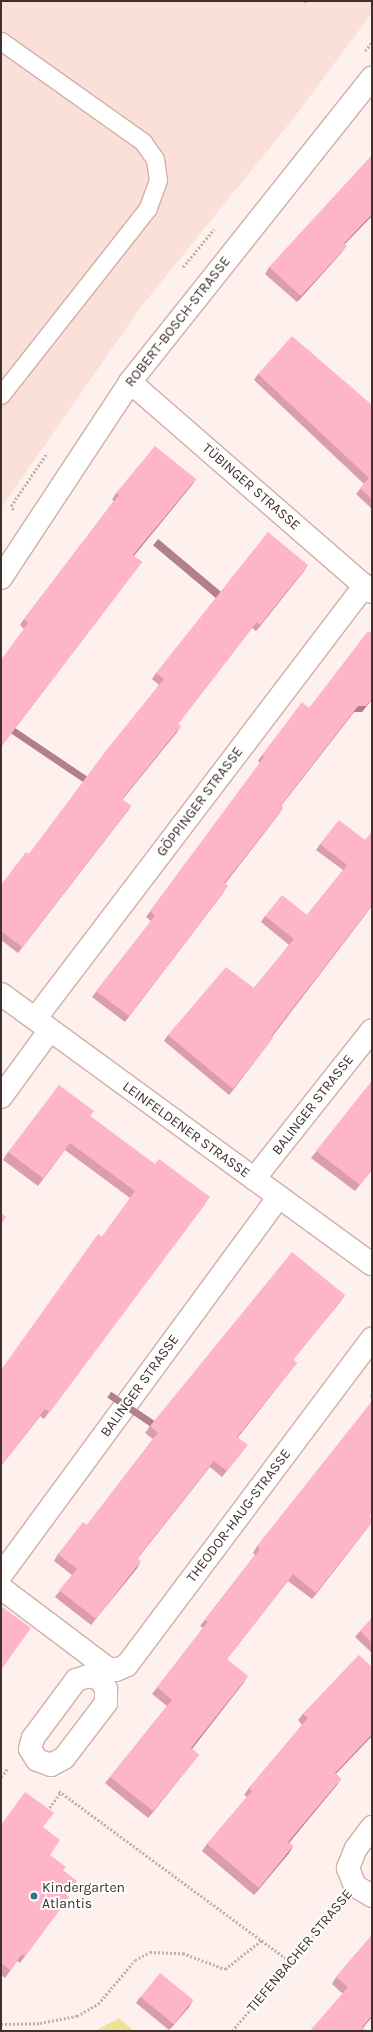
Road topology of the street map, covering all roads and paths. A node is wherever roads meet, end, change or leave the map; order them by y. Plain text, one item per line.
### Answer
1 (1, 41) edge
2 (372, 78) edge
3 (130, 382) junction
4 (1, 394) edge
5 (1, 578) edge
6 (368, 588) edge
7 (1, 994) edge
8 (42, 1024) junction
9 (372, 1030) edge
10 (1, 1097) edge
11 (254, 1179) junction
12 (279, 1197) junction
13 (372, 1265) edge
14 (372, 1339) edge
15 (1, 1575) edge
16 (1, 1588) edge
17 (10, 1764) dead end
18 (1, 1777) edge
19 (55, 1788) dead end
20 (61, 1792) junction
21 (43, 1816) edge
22 (372, 1827) edge
23 (364, 1891) edge
24 (262, 1940) junction
25 (291, 1962) junction
26 (1, 2024) edge
27 (232, 2031) edge

1 - 4 lane
2 - 3 street, ROBERT-BOSCH-STRASSE
3 - 5 street, ROBERT-BOSCH-STRASSE
3 - 6 street, TÜBINGER STRASSE
6 - 8 street, GÖPPINGER STRASSE
7 - 8 street, LEINFELDENER STRASSE
8 - 10 street, GÖPPINGER STRASSE
8 - 11 street, LEINFELDENER STRASSE
9 - 11 street, BALINGER STRASSE
11 - 12 street, LEINFELDENER STRASSE
12 - 13 street, LEINFELDENER STRASSE
12 - 15 street, BALINGER STRASSE
14 - 16 street, THEODOR-HAUG-STRASSE
17 - 18 path
19 - 20 path
20 - 21 path
20 - 24 path
22 - 23 street, TIEFENBACHER STRASSE
23 - 25 path, TIEFENBACHER STRASSE
24 - 25 path
24 - 26 path
25 - 27 path, TIEFENBACHER STRASSE

